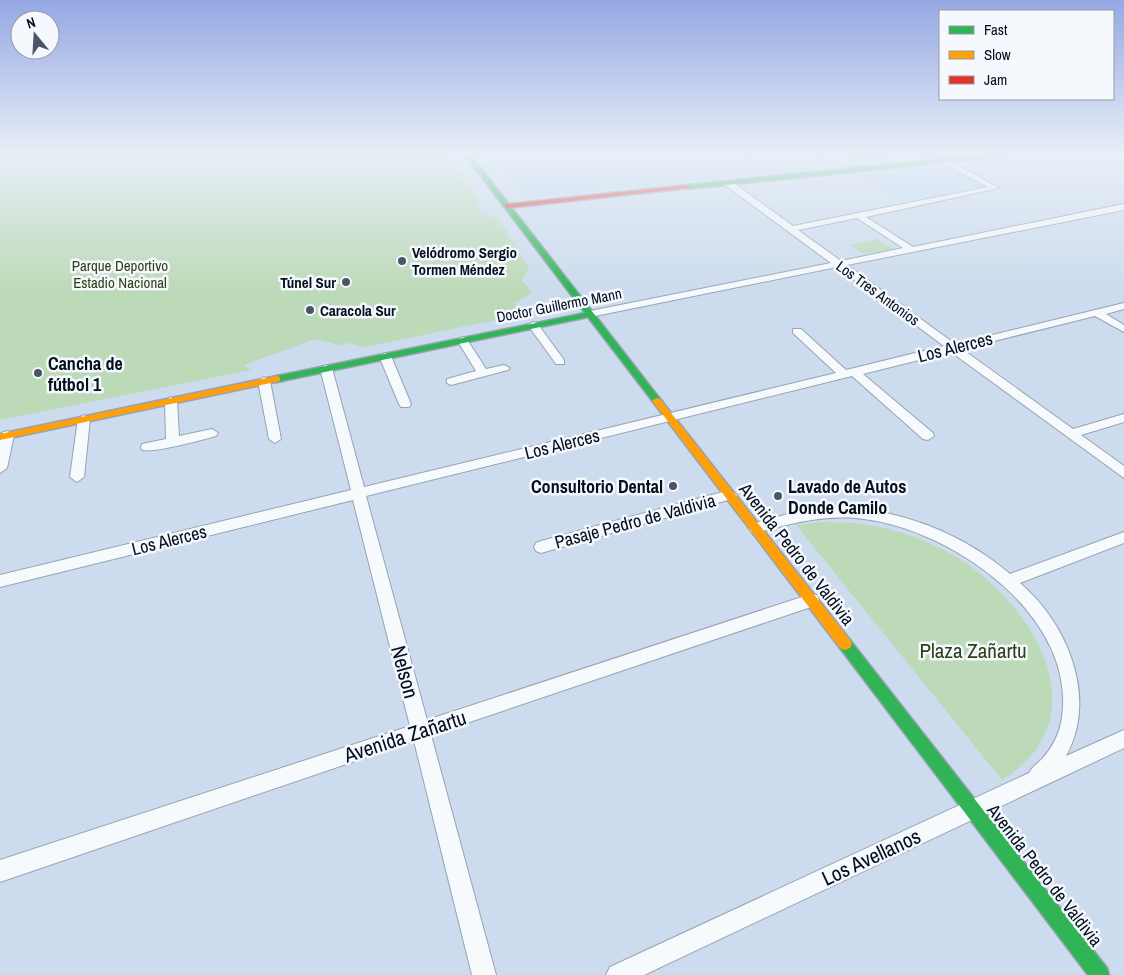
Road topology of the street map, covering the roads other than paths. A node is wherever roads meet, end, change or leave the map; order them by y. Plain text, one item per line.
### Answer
1 (502, 200) edge
2 (569, 200) edge
3 (751, 200) edge
4 (939, 200) edge
5 (507, 206) junction
6 (1124, 207) edge
7 (859, 216) junction
8 (791, 229) junction
9 (912, 250) junction
10 (840, 265) junction
11 (1124, 306) edge
12 (1097, 313) junction
13 (590, 314) junction
14 (533, 325) junction
15 (1124, 329) edge
16 (797, 331) dead end
17 (462, 340) junction
18 (954, 348) junction
19 (385, 356) junction
20 (560, 362) dead end
21 (326, 368) junction
22 (504, 368) dead end
23 (482, 373) junction
24 (849, 373) junction
25 (264, 381) junction
26 (451, 381) dead end
27 (171, 401) junction
28 (405, 404) dead end
29 (670, 417) junction
30 (1124, 418) edge
31 (84, 419) junction
32 (212, 433) dead end
33 (1071, 434) junction
34 (4, 436) edge
35 (928, 436) dead end
36 (275, 439) dead end
37 (172, 442) junction
38 (147, 447) dead end
39 (0, 468) edge
40 (1124, 473) edge
41 (77, 477) dead end
42 (359, 494) junction
43 (730, 495) junction
44 (756, 528) junction
45 (1124, 537) edge
46 (541, 547) dead end
47 (0, 581) edge
48 (1008, 581) junction
49 (811, 600) junction
50 (421, 730) junction
51 (1124, 739) edge
52 (1023, 786) junction
53 (972, 809) junction
54 (0, 871) edge
55 (484, 975) edge
56 (618, 975) edge
57 (1100, 975) edge

1 - 5 main road, Avenida Pedro de Valdivia
2 - 5 main road
3 - 8 street, Los Tres Antonios
4 - 7 street
5 - 13 main road, Avenida Pedro de Valdivia
6 - 9 street, Doctor Guillermo Mann
7 - 8 street
7 - 9 street
8 - 10 street, Los Tres Antonios
9 - 10 street, Doctor Guillermo Mann
10 - 13 street, Doctor Guillermo Mann
10 - 18 street, Los Tres Antonios
11 - 12 street, Los Alerces
12 - 15 street
12 - 18 street, Los Alerces
13 - 14 main road, Doctor Guillermo Mann
13 - 29 main road, Avenida Pedro de Valdivia
14 - 17 main road, Doctor Guillermo Mann
14 - 20 street
16 - 24 street
17 - 19 main road, Doctor Guillermo Mann
17 - 23 street
18 - 24 street, Los Alerces
18 - 33 street, Los Tres Antonios
19 - 21 main road, Doctor Guillermo Mann
19 - 28 street
21 - 25 main road, Doctor Guillermo Mann
21 - 42 street, Nelson
22 - 23 street
23 - 26 street
24 - 29 street, Los Alerces
24 - 35 street
25 - 27 main road, Doctor Guillermo Mann
25 - 36 street
27 - 31 main road, Doctor Guillermo Mann
27 - 37 street
29 - 42 street, Los Alerces
29 - 43 main road, Avenida Pedro de Valdivia
30 - 33 street
31 - 34 main road, Doctor Guillermo Mann
31 - 41 street
32 - 37 street
33 - 40 street, Los Tres Antonios
34 - 39 street
37 - 38 street
42 - 47 street, Los Alerces
42 - 50 street, Nelson
43 - 44 main road, Avenida Pedro de Valdivia
43 - 46 street, Pasaje Pedro de Valdivia
44 - 48 street
44 - 49 main road, Avenida Pedro de Valdivia
45 - 48 street
48 - 52 street
49 - 50 street, Avenida Zañartu
49 - 53 main road, Avenida Pedro de Valdivia
50 - 54 street, Avenida Zañartu
50 - 55 street, Nelson
51 - 52 street, Los Avellanos
52 - 53 street, Los Avellanos
53 - 56 street, Los Avellanos
53 - 57 main road, Avenida Pedro de Valdivia

